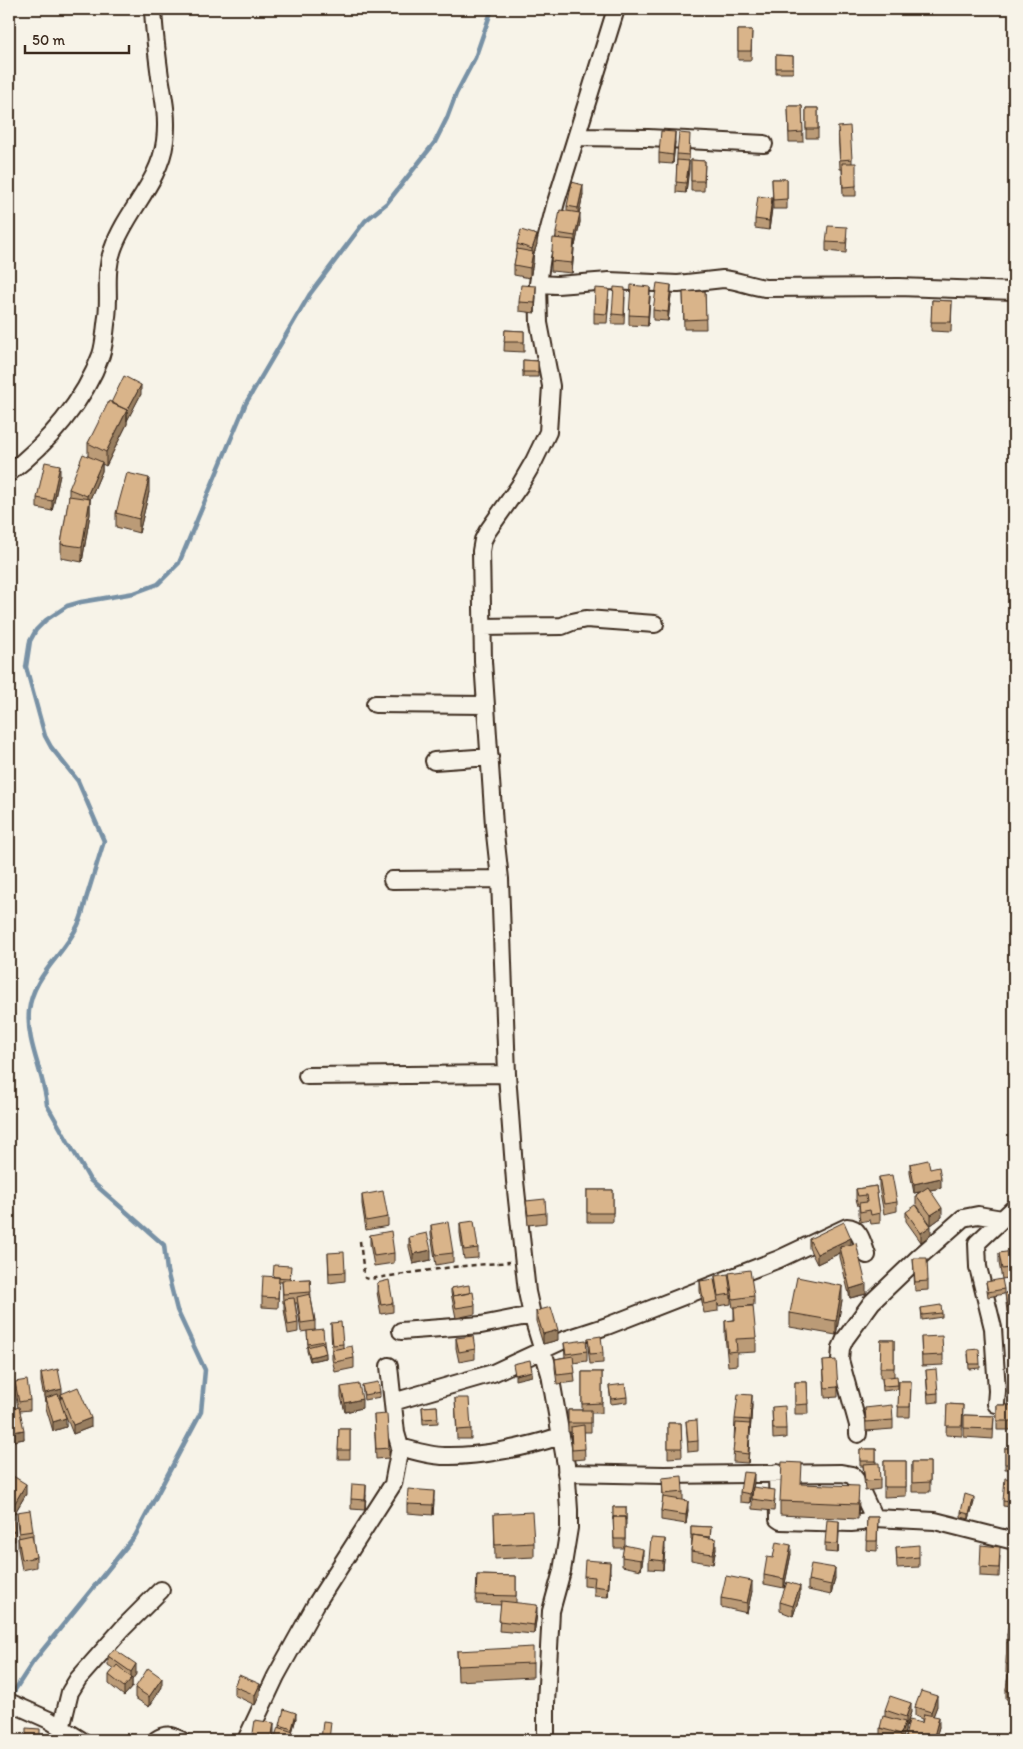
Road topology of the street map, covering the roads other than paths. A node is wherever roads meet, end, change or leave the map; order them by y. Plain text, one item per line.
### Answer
1 (153, 9) edge
2 (616, 9) edge
3 (577, 137) junction
4 (764, 144) dead end
5 (538, 284) junction
6 (1014, 292) edge
7 (9, 473) edge
8 (655, 624) dead end
9 (483, 627) junction
10 (375, 704) dead end
11 (486, 705) junction
12 (490, 757) junction
13 (434, 761) dead end
14 (500, 879) junction
15 (392, 880) dead end
16 (507, 1074) junction
17 (306, 1076) dead end
18 (1008, 1213) edge
19 (867, 1255) dead end
20 (532, 1315) junction
21 (401, 1331) dead end
22 (542, 1351) junction
23 (389, 1366) dead end
24 (393, 1402) junction
25 (996, 1404) edge
26 (858, 1434) dead end
27 (560, 1436) junction
28 (400, 1448) junction
29 (566, 1473) junction
30 (777, 1473) junction
31 (874, 1518) junction
32 (1014, 1541) edge
33 (161, 1590) dead end
34 (9, 1702) edge
35 (55, 1725) junction
36 (81, 1740) edge
37 (156, 1740) edge
38 (181, 1740) edge
39 (246, 1740) edge
40 (546, 1740) edge

1 - 7 street
2 - 3 street
3 - 4 street
3 - 5 street
5 - 6 street
5 - 9 street
8 - 9 street
9 - 11 street
10 - 11 street
11 - 12 street
12 - 13 street
12 - 14 street
14 - 15 street
14 - 16 street
16 - 17 street
16 - 20 street
18 - 25 street
18 - 26 street
19 - 22 street
20 - 21 street
20 - 22 street
22 - 24 street
22 - 27 street
23 - 24 street
24 - 28 street
27 - 28 street
27 - 29 street
28 - 39 street
29 - 30 street
29 - 40 street
30 - 31 street
30 - 31 street
31 - 32 street
33 - 35 street
34 - 35 street
35 - 36 street
37 - 38 street

